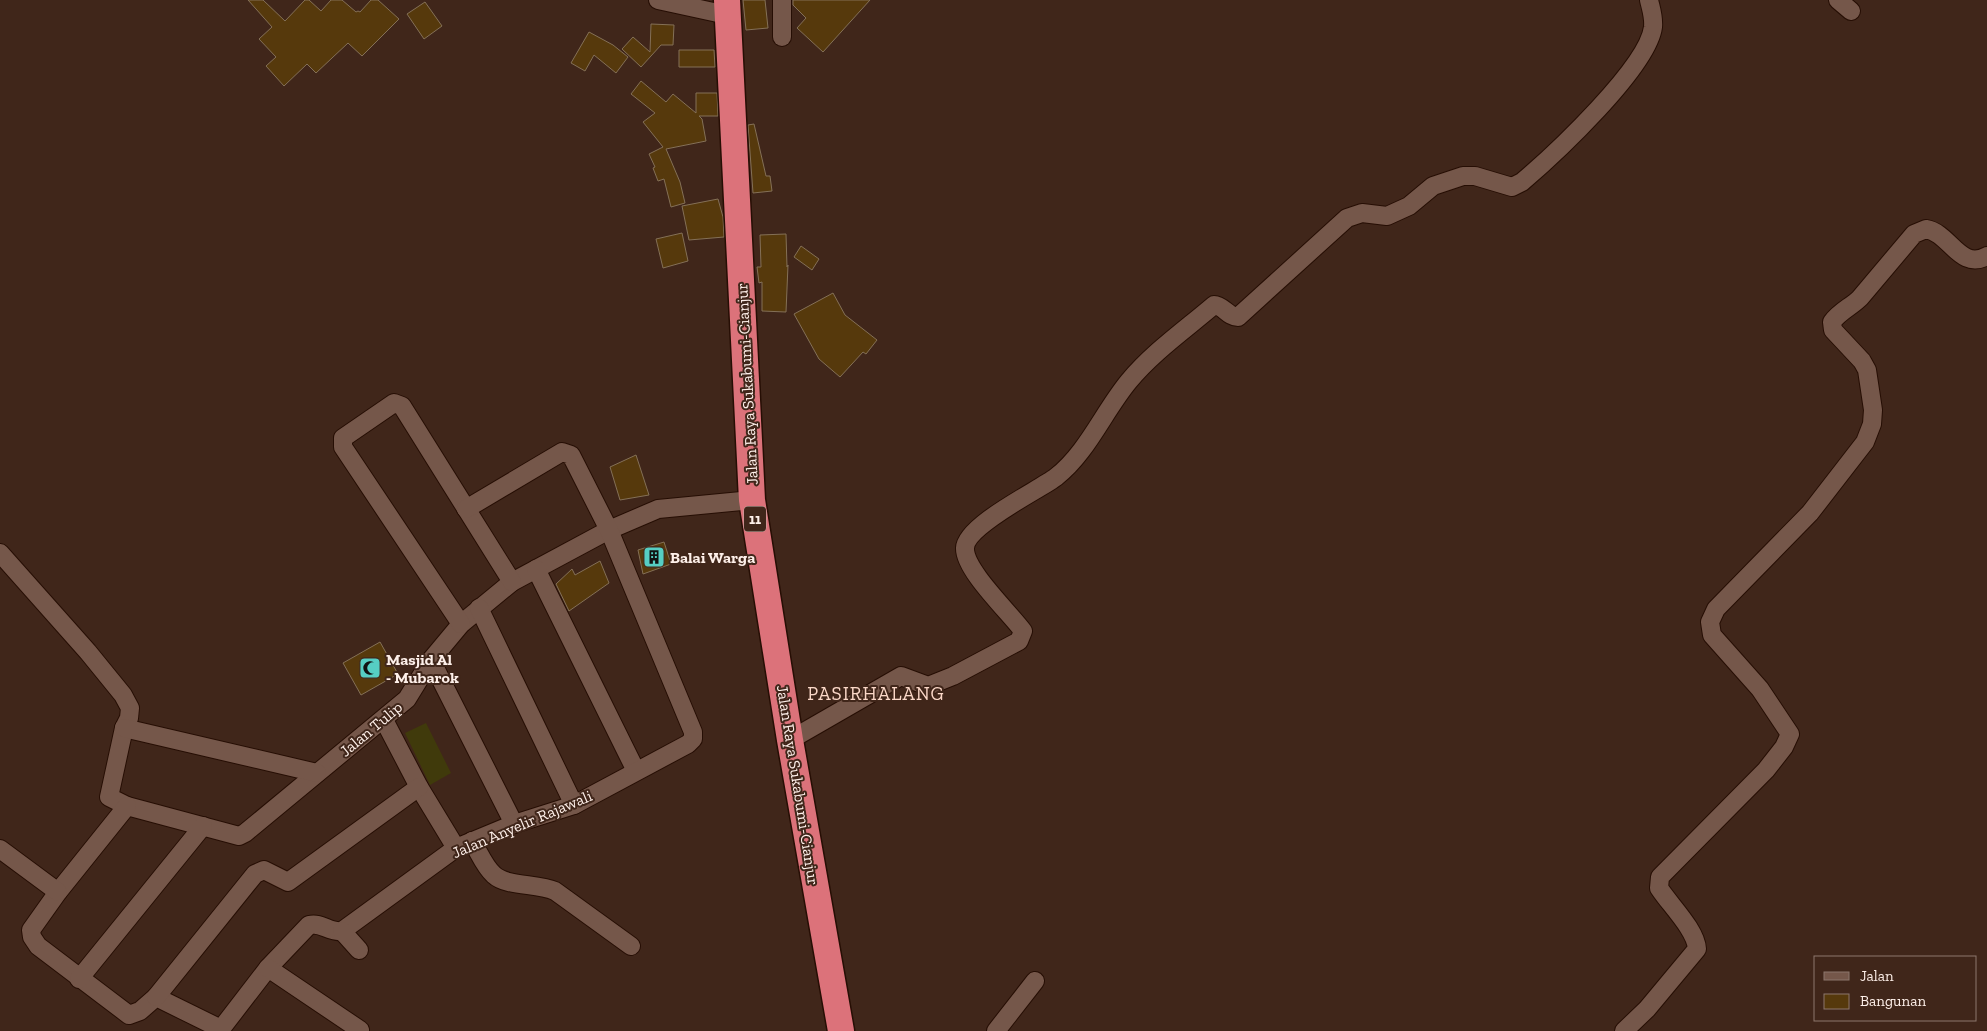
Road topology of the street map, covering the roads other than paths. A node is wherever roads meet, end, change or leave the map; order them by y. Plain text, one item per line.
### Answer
1 (658, 0) edge
2 (782, 0) edge
3 (1649, 0) edge
4 (727, 8) edge
5 (782, 37) dead end
6 (1987, 256) edge
7 (752, 500) junction
8 (466, 509) junction
9 (609, 530) junction
10 (0, 553) edge
11 (536, 569) junction
12 (512, 582) junction
13 (479, 608) junction
14 (461, 624) junction
15 (431, 660) junction
16 (384, 720) junction
17 (124, 728) junction
18 (790, 740) junction
19 (636, 771) junction
20 (317, 773) junction
21 (419, 787) junction
22 (574, 805) junction
23 (127, 806) junction
24 (514, 824) junction
25 (203, 826) junction
26 (472, 841) junction
27 (456, 848) junction
28 (0, 849) edge
29 (58, 892) junction
30 (342, 931) junction
31 (631, 946) dead end
32 (359, 950) dead end
33 (268, 968) junction
34 (78, 979) junction
35 (1035, 981) dead end
36 (156, 997) junction
37 (223, 1030) edge
38 (360, 1030) dead end
39 (841, 1031) edge
40 (996, 1031) edge
41 (1624, 1031) edge

1 - 4 street
2 - 5 street
3 - 18 street
4 - 7 highway, Jalan Raya Sukabumi-Cianjur / 11
6 - 41 street
7 - 9 street, Jalan Tulip
7 - 18 highway, Jalan Raya Sukabumi-Cianjur / 11
8 - 9 street, Jalan Anyelir Rajawali
8 - 12 street
8 - 14 street
9 - 11 street, Jalan Tulip
9 - 19 street, Jalan Anyelir Rajawali
10 - 17 street
11 - 12 street, Jalan Tulip
11 - 19 street
12 - 13 street, Jalan Tulip
13 - 14 street, Jalan Tulip
13 - 22 street
14 - 15 street, Jalan Tulip
15 - 16 street, Jalan Tulip
15 - 24 street
16 - 20 street, Jalan Tulip
16 - 21 street
17 - 20 street
17 - 23 street
18 - 39 highway, Jalan Raya Sukabumi-Cianjur / 11
19 - 22 street, Jalan Anyelir Rajawali
20 - 25 street, Jalan Tulip
21 - 27 street
21 - 36 street
22 - 24 street, Jalan Anyelir Rajawali
23 - 25 street, Jalan Tulip
23 - 29 street
24 - 26 street, Jalan Anyelir Rajawali
25 - 34 street
26 - 27 street, Jalan Anyelir Rajawali
26 - 31 street
27 - 30 street, Jalan Anyelir Rajawali
28 - 29 street
29 - 34 street
30 - 32 street
30 - 33 street
33 - 37 street
33 - 38 street
34 - 36 street
35 - 40 street
36 - 37 street

